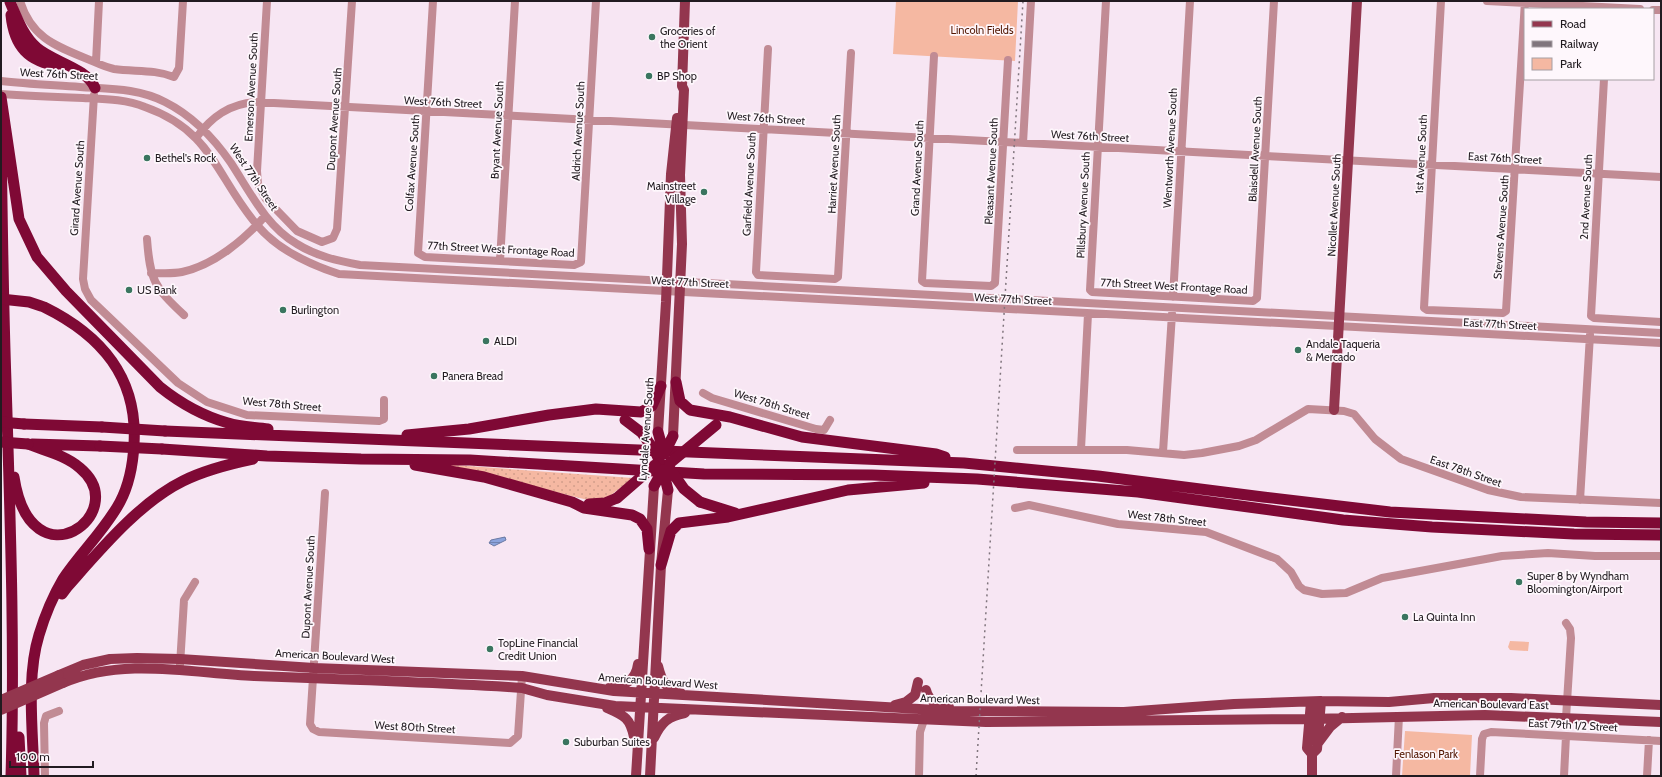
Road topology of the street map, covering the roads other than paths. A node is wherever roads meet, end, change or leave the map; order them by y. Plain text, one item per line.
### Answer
1 (13, 1) edge
2 (99, 1) edge
3 (183, 1) edge
4 (268, 1) edge
5 (352, 1) edge
6 (433, 1) edge
7 (515, 1) edge
8 (596, 1) edge
9 (685, 1) edge
10 (1031, 1) edge
11 (1106, 1) edge
12 (1190, 1) edge
13 (1274, 1) edge
14 (1358, 1) edge
15 (1441, 1) edge
16 (1487, 1) edge
17 (1525, 2) edge
18 (1608, 6) edge
19 (1629, 8) edge
20 (1524, 21) edge
21 (768, 49) dead end
22 (851, 53) dead end
23 (934, 56) dead end
24 (1008, 60) dead end
25 (96, 62) junction
26 (1604, 80) edge
27 (1, 81) edge
28 (115, 88) joint
29 (94, 93) junction
30 (1, 94) edge
31 (1, 98) edge
32 (110, 99) joint
33 (261, 103) junction
34 (346, 108) junction
35 (427, 112) junction
36 (508, 116) junction
37 (590, 121) junction
38 (680, 125) junction
39 (203, 128) junction
40 (1, 129) edge
41 (764, 129) junction
42 (847, 134) junction
43 (196, 138) junction
44 (930, 138) junction
45 (1003, 142) junction
46 (1023, 143) junction
47 (1098, 147) junction
48 (1181, 152) junction
49 (1265, 156) junction
50 (1348, 161) junction
51 (1432, 165) junction
52 (1516, 169) junction
53 (1599, 174) junction
54 (1661, 177) edge
55 (265, 216) junction
56 (257, 225) junction
57 (333, 238) joint
58 (146, 239) dead end
59 (420, 255) joint
60 (500, 261) junction
61 (581, 262) joint
62 (152, 273) junction
63 (838, 276) joint
64 (667, 280) junction
65 (681, 281) junction
66 (995, 283) joint
67 (85, 289) joint
68 (1090, 290) joint
69 (666, 291) junction
70 (680, 292) junction
71 (1173, 297) junction
72 (1257, 298) joint
73 (1, 299) edge
74 (42, 306) junction
75 (1172, 307) junction
76 (1506, 311) joint
77 (1088, 314) junction
78 (184, 315) dead end
79 (1339, 316) junction
80 (1172, 318) junction
81 (1661, 322) edge
82 (1498, 325) junction
83 (1338, 326) junction
84 (1590, 330) junction
85 (1431, 331) junction
86 (1661, 333) edge
87 (1589, 340) junction
88 (1661, 343) edge
89 (150, 376) junction
90 (676, 382) junction
91 (661, 386) junction
92 (703, 393) dead end
93 (384, 400) dead end
94 (6, 403) junction
95 (1334, 410) junction
96 (577, 412) junction
97 (830, 420) dead end
98 (1, 422) edge
99 (749, 422) junction
100 (658, 427) joint
101 (672, 436) joint
102 (346, 439) junction
103 (357, 440) junction
104 (1, 442) edge
105 (28, 444) junction
106 (1081, 449) junction
107 (1017, 450) dead end
108 (1163, 452) junction
109 (267, 456) junction
110 (361, 460) junction
111 (663, 462) junction
112 (964, 463) junction
113 (977, 479) junction
114 (654, 486) joint
115 (325, 493) dead end
116 (668, 495) joint
117 (1580, 500) junction
118 (572, 502) junction
119 (1661, 503) edge
120 (1015, 508) dead end
121 (741, 513) junction
122 (1661, 523) edge
123 (1661, 535) edge
124 (649, 549) junction
125 (1661, 556) edge
126 (661, 565) junction
127 (195, 582) dead end
128 (1566, 623) dead end
129 (39, 635) junction
130 (643, 647) junction
131 (656, 657) junction
132 (180, 659) junction
133 (13, 662) junction
134 (180, 670) junction
135 (314, 673) junction
136 (522, 676) junction
137 (61, 679) junction
138 (918, 682) dead end
139 (522, 688) junction
140 (595, 689) junction
141 (926, 690) dead end
142 (640, 693) junction
143 (654, 694) junction
144 (696, 697) junction
145 (1434, 698) junction
146 (1, 700) edge
147 (1568, 700) junction
148 (1321, 701) junction
149 (1310, 702) junction
150 (598, 704) junction
151 (1661, 705) edge
152 (640, 707) junction
153 (887, 707) junction
154 (1210, 707) junction
155 (653, 708) junction
156 (1, 710) edge
157 (696, 711) junction
158 (59, 712) dead end
159 (970, 712) junction
160 (1434, 715) junction
161 (1399, 716) junction
162 (1342, 717) junction
163 (1320, 718) junction
164 (1566, 718) junction
165 (1309, 719) junction
166 (921, 720) junction
167 (1210, 720) junction
168 (1661, 722) edge
169 (313, 729) joint
170 (1566, 736) junction
171 (1649, 740) junction
172 (1661, 741) edge
173 (1318, 742) junction
174 (652, 743) junction
175 (638, 744) junction
176 (1312, 754) junction
177 (11, 776) edge
178 (21, 776) edge
179 (34, 776) edge
180 (46, 776) edge
181 (636, 776) edge
182 (650, 776) edge
183 (919, 776) edge
184 (1312, 776) edge
185 (1396, 776) edge
186 (1480, 776) edge
187 (1564, 776) edge
188 (1647, 776) edge

1 - 25 street
1 - 29 highway
2 - 25 street
3 - 25 street
4 - 33 street, Emerson Avenue South
5 - 34 street, Dupont Avenue South
6 - 35 street, Colfax Avenue South
7 - 36 street, Bryant Avenue South
8 - 37 street, Aldrich Avenue South
9 - 38 main road, Lyndale Avenue South
10 - 46 street
11 - 47 street, Pillsbury Avenue South
12 - 48 street, Wentworth Avenue South
13 - 49 street, Blaisdell Avenue South
14 - 50 main road, Nicollet Avenue South
15 - 51 street, 1st Avenue South
16 - 17 street
17 - 18 street
18 - 19 street
20 - 52 street, Stevens Avenue South
21 - 41 street, Garfield Avenue South
22 - 42 street, Harriet Avenue South
23 - 44 street, Grand Avenue South
24 - 45 street, Pleasant Avenue South
26 - 53 street, 2nd Avenue South
27 - 29 street, West 76th Street
28 - 29 street, West 76th Street
28 - 39 street, West 77th Street
29 - 30 street, West 76th Street
29 - 32 street, West 76th Street
29 - 67 street, Girard Avenue South
31 - 89 highway
32 - 43 street, West 77th Street
33 - 34 street, West 76th Street
33 - 39 street, West 76th Street
33 - 57 street, Emerson Avenue South
34 - 35 street, West 76th Street
34 - 57 street, Dupont Avenue South
35 - 36 street, West 76th Street
35 - 59 street, Colfax Avenue South
36 - 37 street, West 76th Street
36 - 60 street, Bryant Avenue South
37 - 38 street, West 76th Street
37 - 61 street, Aldrich Avenue South
38 - 41 street, West 76th Street
38 - 64 main road, Lyndale Avenue South
38 - 65 main road, Lyndale Avenue South
39 - 43 street, West 76th Street
39 - 55 street, West 77th Street
40 - 94 highway
41 - 42 street, West 76th Street
41 - 63 street, Garfield Avenue South
42 - 44 street, West 76th Street
42 - 63 street, Harriet Avenue South
43 - 56 street, West 77th Street
44 - 45 street, West 76th Street
44 - 66 street, Grand Avenue South
45 - 46 street, West 76th Street
45 - 66 street, Pleasant Avenue South
46 - 47 street, West 76th Street
47 - 48 street, West 76th Street
47 - 68 street, Pillsbury Avenue South
48 - 49 street, West 76th Street
48 - 71 street, Wentworth Avenue South
49 - 50 street, West 76th Street
49 - 72 street, Blaisdell Avenue South
50 - 51 street, East 76th Street
50 - 79 main road, Nicollet Avenue South
51 - 52 street, East 76th Street
51 - 76 street, 1st Avenue South
52 - 53 street, East 76th Street
52 - 76 street, Stevens Avenue South
53 - 54 street, East 76th Street
53 - 81 street, 2nd Avenue South
55 - 56 street
55 - 64 street, West 77th Street
56 - 62 street
56 - 69 street, West 77th Street
58 - 62 street
59 - 60 street, 77th Street West Frontage Road
60 - 61 street, 77th Street West Frontage Road
62 - 78 street
64 - 65 street, West 77th Street
64 - 69 main road, Lyndale Avenue South
65 - 70 main road, Lyndale Avenue South
65 - 75 street, West 77th Street
67 - 93 street, West 78th Street
68 - 71 street, 77th Street West Frontage Road
69 - 70 street, West 77th Street
69 - 91 main road, Lyndale Avenue South
70 - 77 street, West 77th Street
70 - 90 main road, Lyndale Avenue South
71 - 72 street, 77th Street West Frontage Road
73 - 74 highway, bridge
74 - 89 highway
74 - 129 highway
75 - 79 street, West 77th Street
75 - 80 street
77 - 80 street, West 77th Street
77 - 106 street
79 - 82 street, East 77th Street
79 - 83 main road, Nicollet Avenue South
80 - 83 street, West 77th Street
80 - 108 street
82 - 84 street, East 77th Street
82 - 85 street
83 - 85 street, East 77th Street
83 - 95 main road, Nicollet Avenue South
84 - 86 street, East 77th Street
84 - 87 street
85 - 87 street, East 77th Street
87 - 88 street, East 77th Street
87 - 117 street
89 - 102 highway
90 - 99 highway
90 - 101 main road, Lyndale Avenue South
91 - 96 highway
91 - 100 main road, Lyndale Avenue South
92 - 97 street, West 78th Street
94 - 105 highway
94 - 133 highway
95 - 108 street
95 - 117 street, East 78th Street
96 - 103 highway
96 - 111 highway, bridge
98 - 102 highway, bridge
99 - 111 highway, bridge
99 - 112 highway
100 - 111 highway, bridge
101 - 111 highway, bridge
102 - 103 highway
103 - 112 highway
104 - 105 highway, bridge
105 - 109 highway, bridge
106 - 107 street
106 - 108 street
109 - 110 highway
109 - 129 highway
110 - 113 highway
110 - 118 highway
111 - 114 highway, bridge
111 - 116 highway, bridge
111 - 118 highway, bridge
111 - 121 highway, bridge
112 - 122 highway
113 - 121 highway
113 - 123 highway
114 - 124 main road, Lyndale Avenue South
115 - 135 street, Dupont Avenue South
116 - 126 main road
117 - 119 street, East 78th Street
118 - 124 highway
120 - 125 street, West 78th Street
121 - 126 highway
124 - 130 main road, Lyndale Avenue South
126 - 131 main road
127 - 132 street
128 - 147 street
129 - 179 highway
130 - 140 main road
130 - 142 main road, Lyndale Avenue South
131 - 143 main road
131 - 144 main road
132 - 134 street
132 - 135 main road, American Boulevard West
132 - 137 main road, American Boulevard West
133 - 177 highway
133 - 178 highway
134 - 135 main road, American Boulevard West
134 - 137 main road, American Boulevard West
135 - 136 main road, American Boulevard West
135 - 139 main road, American Boulevard West
135 - 169 street, Dupont Avenue South
136 - 139 street
136 - 140 main road, American Boulevard West
137 - 146 main road, American Boulevard West, bridge
137 - 156 main road, American Boulevard West, bridge
138 - 153 main road
139 - 150 main road, American Boulevard West
139 - 169 street, West 80th Street
140 - 142 main road, American Boulevard West
141 - 159 main road
142 - 143 main road, American Boulevard West
142 - 152 main road, Lyndale Avenue South
143 - 144 main road, American Boulevard West
143 - 155 main road
144 - 153 main road, American Boulevard West
145 - 147 main road, American Boulevard East
145 - 148 main road, American Boulevard East
145 - 160 main road
147 - 151 main road, American Boulevard East
147 - 164 street
148 - 149 main road, American Boulevard West
148 - 163 main road
149 - 154 main road, American Boulevard West
149 - 165 main road
150 - 152 main road, American Boulevard West
150 - 175 main road
152 - 155 main road, American Boulevard West
152 - 175 main road, Lyndale Avenue South
153 - 159 main road, American Boulevard West
154 - 159 main road, American Boulevard West
154 - 167 main road
155 - 157 main road, American Boulevard West
155 - 174 main road
157 - 166 main road, American Boulevard West
157 - 174 main road
158 - 180 street
160 - 161 main road, American Boulevard East
160 - 164 main road, American Boulevard East
161 - 162 main road, American Boulevard East
161 - 185 street
162 - 163 main road, American Boulevard East
162 - 173 main road
163 - 165 main road, American Boulevard West
163 - 173 main road
164 - 168 main road, American Boulevard East
165 - 167 main road, American Boulevard West
165 - 176 main road
166 - 167 main road, American Boulevard West
166 - 183 street
170 - 171 street, East 79th 1/2 Street
170 - 186 street, East 79th 1/2 Street
170 - 187 street
171 - 172 street, East 79th 1/2 Street
171 - 188 street
173 - 176 main road
174 - 182 main road
175 - 181 main road, Lyndale Avenue South
176 - 184 main road

